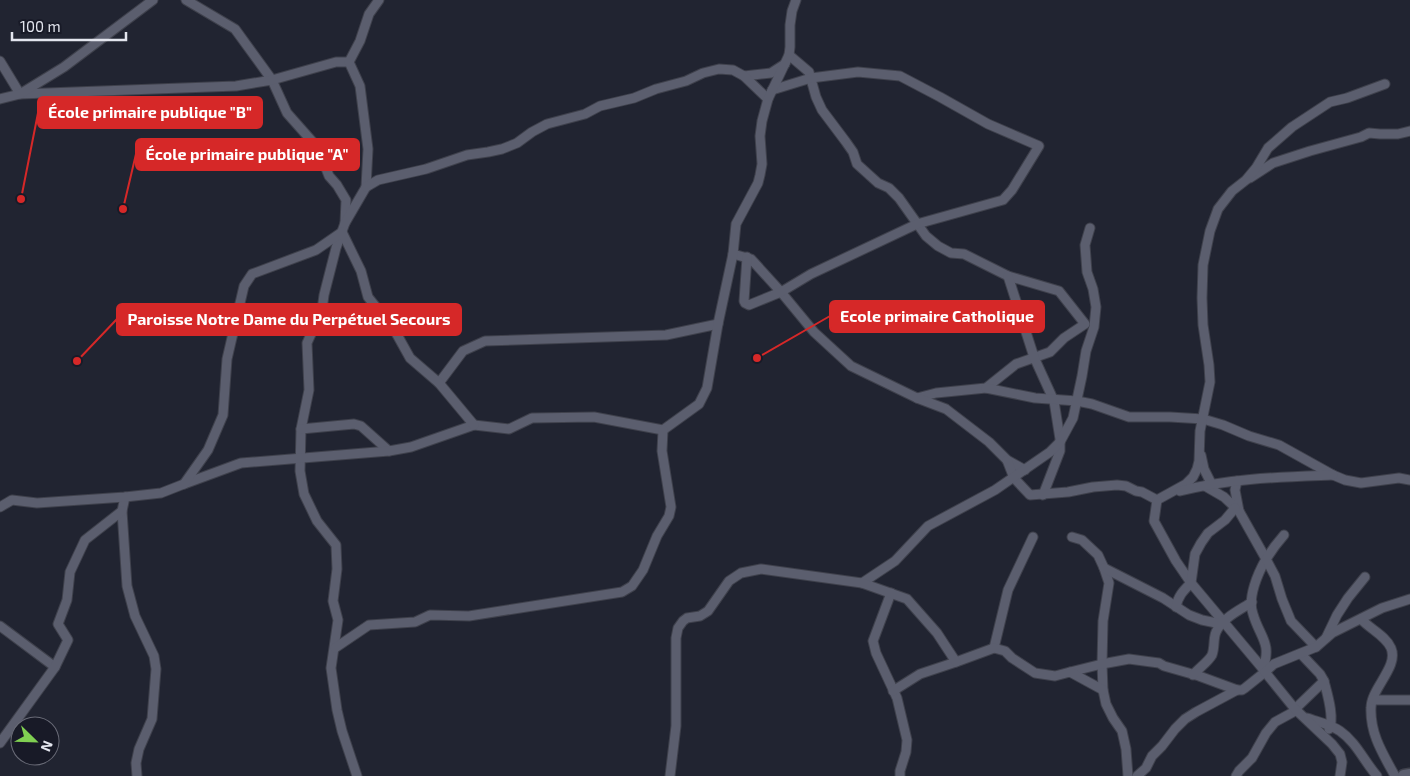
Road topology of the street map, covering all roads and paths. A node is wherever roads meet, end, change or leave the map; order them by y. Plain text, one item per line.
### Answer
1 (153, 0) edge
2 (186, 0) edge
3 (379, 0) edge
4 (796, 0) edge
5 (787, 60) junction
6 (0, 61) edge
7 (349, 62) junction
8 (744, 76) junction
9 (811, 78) junction
10 (272, 80) junction
11 (1384, 84) dead end
12 (20, 94) junction
13 (770, 95) junction
14 (0, 99) edge
15 (1410, 132) edge
16 (1246, 180) junction
17 (366, 187) junction
18 (917, 224) junction
19 (343, 227) junction
20 (1090, 228) dead end
21 (733, 254) junction
22 (747, 257) junction
23 (1008, 276) junction
24 (781, 292) junction
25 (1096, 315) junction
26 (718, 324) junction
27 (1085, 324) junction
28 (1034, 357) junction
29 (438, 383) junction
30 (986, 388) junction
31 (918, 398) junction
32 (1052, 398) junction
33 (1077, 401) junction
34 (1204, 419) junction
35 (474, 424) junction
36 (301, 429) junction
37 (663, 430) junction
38 (1060, 442) junction
39 (1199, 450) junction
40 (389, 451) junction
41 (301, 459) junction
42 (1006, 460) junction
43 (1025, 470) junction
44 (1333, 475) junction
45 (1014, 478) junction
46 (1410, 480) edge
47 (1237, 481) junction
48 (184, 484) junction
49 (1208, 485) junction
50 (1172, 491) junction
51 (1043, 495) junction
52 (125, 496) junction
53 (1157, 500) junction
54 (0, 507) edge
55 (1237, 510) junction
56 (122, 511) junction
57 (1284, 535) dead end
58 (1033, 537) dead end
59 (1072, 537) dead end
60 (1266, 559) junction
61 (1104, 568) junction
62 (1365, 577) dead end
63 (862, 583) junction
64 (1191, 583) junction
65 (891, 593) junction
66 (1410, 599) edge
67 (1252, 602) junction
68 (1176, 607) junction
69 (1361, 619) junction
70 (1222, 623) junction
71 (0, 626) edge
72 (1326, 639) junction
73 (1316, 647) junction
74 (335, 648) junction
75 (994, 648) junction
76 (1301, 654) junction
77 (956, 662) junction
78 (1102, 664) junction
79 (55, 667) junction
80 (1264, 671) junction
81 (1070, 672) junction
82 (1193, 675) junction
83 (1324, 681) junction
84 (1103, 690) junction
85 (1237, 690) junction
86 (893, 691) junction
87 (1373, 700) junction
88 (1410, 700) edge
89 (1296, 710) junction
90 (1304, 717) junction
91 (1331, 726) junction
92 (2, 737) edge
93 (1324, 737) junction
94 (1410, 775) edge
95 (137, 776) edge
96 (357, 776) edge
97 (670, 776) edge
98 (900, 776) edge
99 (1128, 776) edge
100 (1137, 776) edge
101 (1236, 776) edge
102 (1340, 776) edge
103 (1377, 776) edge
104 (1395, 776) edge
105 (1404, 776) edge

1 - 12 street
2 - 10 street
3 - 7 street
4 - 5 street
5 - 8 street
5 - 9 street
5 - 13 street
6 - 12 street
7 - 10 street
7 - 17 street
8 - 13 street
8 - 17 street
9 - 13 street
9 - 18 street
9 - 18 street
10 - 12 street
10 - 19 street
11 - 16 street
12 - 14 street
13 - 21 street
15 - 16 street
16 - 34 street
17 - 19 street
18 - 23 street
18 - 24 street
19 - 29 street
19 - 36 street
19 - 48 street
20 - 25 street
21 - 22 street
21 - 26 street
22 - 24 street
22 - 24 street
23 - 27 street
23 - 28 street
24 - 31 street
25 - 27 street
25 - 33 street
26 - 29 street
26 - 37 street
27 - 28 street
28 - 30 street
28 - 32 street
29 - 35 street
30 - 31 street
30 - 32 street
31 - 42 street
32 - 33 street
32 - 38 street
33 - 34 street
33 - 38 street
34 - 39 street
34 - 44 street
35 - 37 street
35 - 40 street
36 - 40 street
36 - 41 street
37 - 74 street
38 - 43 street
38 - 51 street
39 - 49 street
39 - 50 street
40 - 41 street
41 - 48 street
41 - 74 street
42 - 43 street
42 - 45 street
43 - 45 street
44 - 46 street
44 - 47 street
45 - 51 street
45 - 63 street
47 - 49 street
47 - 55 street
48 - 52 street
49 - 50 street
49 - 55 street
50 - 53 street
51 - 53 street
52 - 54 street
52 - 56 street
53 - 64 street
55 - 60 street
55 - 64 street
56 - 79 street
56 - 95 street
57 - 60 street
58 - 75 street
59 - 61 street
60 - 67 street
60 - 73 street
61 - 68 street
61 - 78 street
62 - 72 street
63 - 65 street
63 - 97 street
64 - 68 street
64 - 70 street
65 - 77 street
65 - 86 street
66 - 69 street
67 - 70 street
67 - 80 street
68 - 70 street
69 - 72 street
69 - 87 street
70 - 80 street
70 - 82 street
71 - 79 street
72 - 73 street
73 - 76 street
74 - 96 street
75 - 77 street
75 - 81 street
76 - 80 street
76 - 83 street
77 - 86 street
78 - 81 street
78 - 82 street
78 - 84 street
79 - 92 street
80 - 85 street
80 - 89 street
81 - 84 street
82 - 85 street
83 - 89 street
83 - 91 street
84 - 99 street
85 - 100 street
86 - 98 street
87 - 88 street
87 - 104 street
89 - 90 street
89 - 101 street
90 - 91 street
90 - 93 street
91 - 93 street
91 - 103 street
93 - 102 street
94 - 105 main road

